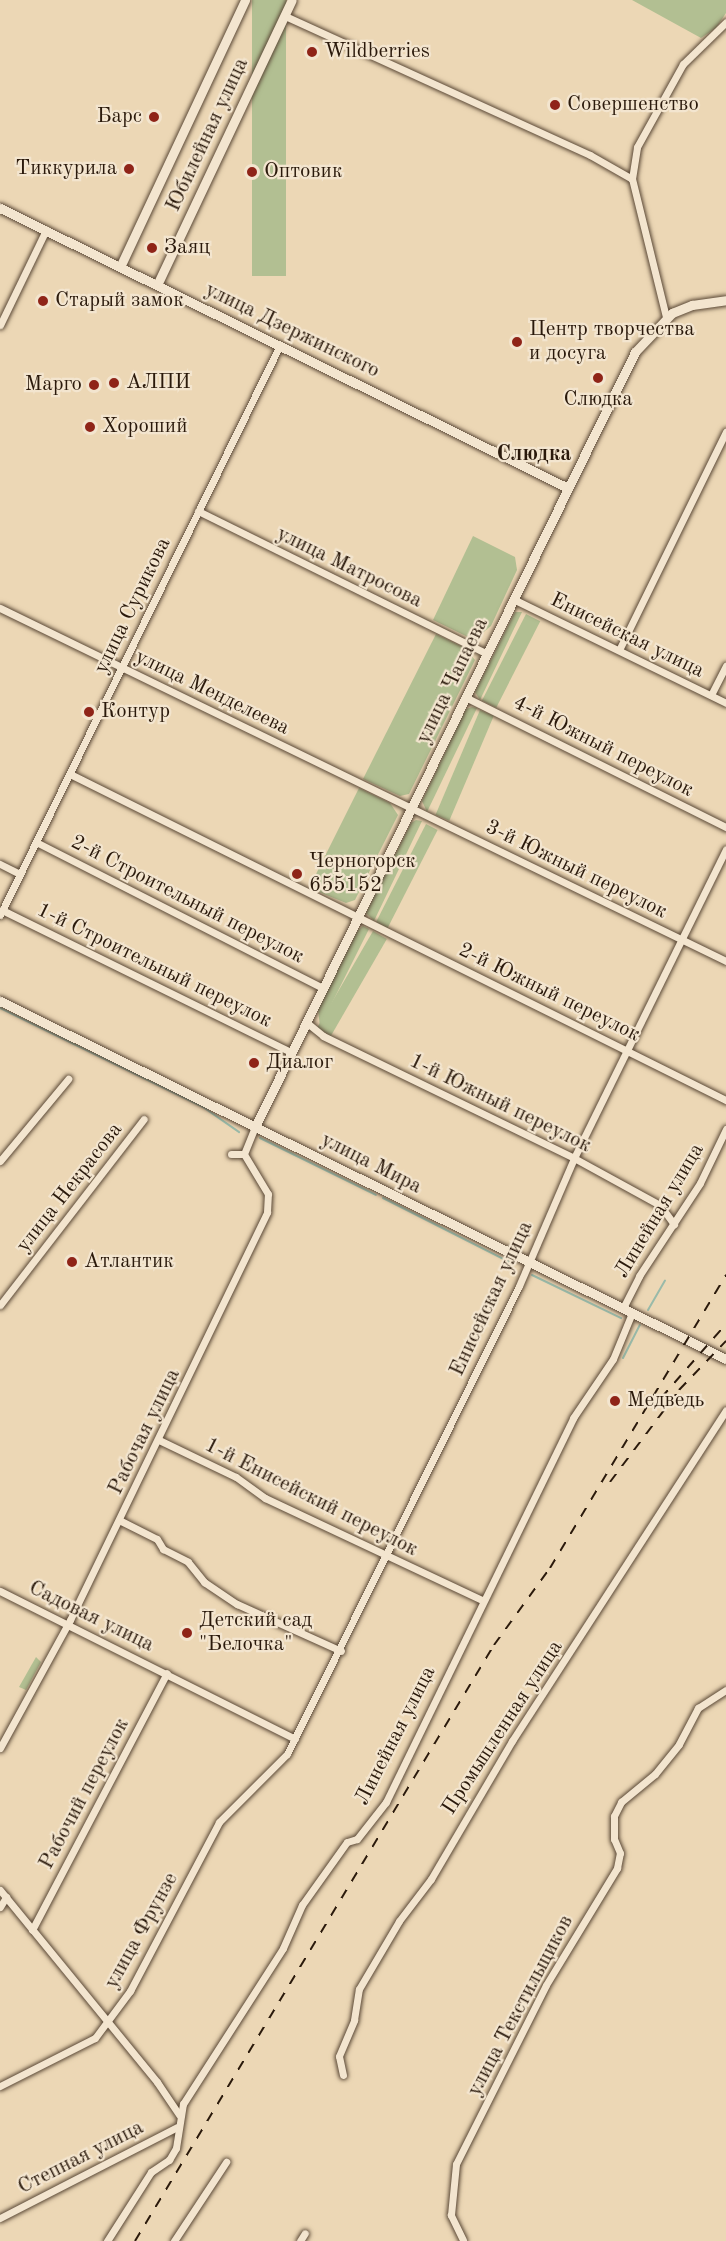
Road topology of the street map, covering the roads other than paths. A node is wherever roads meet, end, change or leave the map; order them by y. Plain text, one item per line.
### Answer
1 (246, 0) edge
2 (292, 0) edge
3 (285, 16) junction
4 (726, 22) edge
5 (632, 179) junction
6 (0, 208) edge
7 (46, 230) junction
8 (120, 267) junction
9 (158, 285) junction
10 (726, 300) edge
11 (666, 317) junction
12 (0, 325) edge
13 (280, 345) junction
14 (726, 432) edge
15 (568, 488) junction
16 (198, 511) junction
17 (513, 599) junction
18 (0, 608) edge
19 (620, 648) junction
20 (487, 654) junction
21 (726, 666) edge
22 (122, 668) junction
23 (711, 695) junction
24 (465, 697) junction
25 (726, 703) edge
26 (70, 774) junction
27 (410, 809) junction
28 (726, 827) edge
29 (36, 842) junction
30 (726, 849) edge
31 (0, 864) edge
32 (20, 874) junction
33 (1, 912) edge
34 (358, 916) junction
35 (680, 938) junction
36 (726, 961) edge
37 (322, 988) junction
38 (0, 1000) edge
39 (306, 1022) junction
40 (627, 1050) junction
41 (291, 1052) junction
42 (68, 1079) dead end
43 (726, 1100) edge
44 (144, 1119) dead end
45 (256, 1125) junction
46 (726, 1129) edge
47 (244, 1154) junction
48 (231, 1155) dead end
49 (574, 1158) junction
50 (0, 1161) edge
51 (674, 1224) junction
52 (529, 1263) junction
53 (0, 1305) edge
54 (623, 1308) junction
55 (632, 1313) junction
56 (726, 1359) edge
57 (726, 1410) edge
58 (159, 1440) junction
59 (119, 1520) junction
60 (387, 1556) junction
61 (0, 1591) edge
62 (482, 1600) junction
63 (68, 1624) junction
64 (341, 1651) junction
65 (167, 1673) junction
66 (726, 1690) edge
67 (295, 1739) junction
68 (0, 1748) edge
69 (284, 1759) joint
70 (0, 1890) edge
71 (6, 1897) junction
72 (0, 1907) edge
73 (32, 1930) junction
74 (108, 2022) junction
75 (343, 2075) dead end
76 (0, 2086) edge
77 (179, 2115) junction
78 (177, 2127) junction
79 (226, 2162) dead end
80 (0, 2218) edge
81 (305, 2232) dead end
82 (463, 2240) edge
83 (107, 2241) edge
84 (174, 2241) edge
85 (300, 2241) edge

1 - 8 main road, Юбилейная улица
2 - 3 main road, Юбилейная улица
3 - 5 street
3 - 9 main road, Юбилейная улица
4 - 5 street
5 - 11 street
6 - 7 main road, улица Дзержинского
7 - 8 main road, улица Дзержинского
7 - 12 street
8 - 9 main road, улица Дзержинского
9 - 13 main road, улица Дзержинского
10 - 11 main road, улица Чапаева
11 - 15 main road, улица Чапаева
13 - 15 main road, улица Дзержинского
13 - 16 street, улица Сурикова
14 - 19 street
15 - 17 main road, улица Чапаева
16 - 20 street, улица Матросова
16 - 22 street, улица Сурикова
17 - 19 street, Енисейская улица
17 - 20 main road, улица Чапаева
18 - 22 street, улица Менделеева
19 - 23 street, Енисейская улица
20 - 24 main road, улица Чапаева
21 - 23 street
22 - 26 street, улица Сурикова
22 - 27 street, улица Менделеева
23 - 25 street, Енисейская улица
24 - 27 main road, улица Чапаева
24 - 28 street, 4-й Южный переулок
26 - 29 street, улица Сурикова
26 - 34 street, 2-й Южный переулок
27 - 34 main road, улица Чапаева
27 - 35 street, 3-й Южный переулок
29 - 32 street, улица Сурикова
29 - 37 street, 2-й Строительный переулок
30 - 35 street, Енисейская улица
31 - 32 street
32 - 33 street, улица Сурикова
33 - 41 street, 1-й Строительный переулок
34 - 37 main road, улица Чапаева
34 - 40 street, 2-й Южный переулок
35 - 36 street, 3-й Южный переулок
35 - 40 street, Енисейская улица
37 - 39 main road, улица Чапаева
38 - 45 main road, улица Мира
39 - 41 main road, улица Чапаева
39 - 49 street, 1-й Южный переулок
40 - 43 street, 2-й Южный переулок
40 - 49 street, Енисейская улица
41 - 45 main road, улица Чапаева
42 - 50 street
44 - 53 street, улица Некрасова
45 - 47 street
45 - 52 main road, улица Мира
46 - 51 street, Линейная улица
47 - 48 street
47 - 58 street, Рабочая улица
49 - 51 street, 1-й Южный переулок
49 - 52 street, Енисейская улица
51 - 54 street, Линейная улица
52 - 54 main road, улица Мира
52 - 60 street, Енисейская улица
54 - 55 main road, улица Мира
55 - 56 main road, улица Мира
55 - 62 street, Линейная улица
57 - 75 street, Промышленная улица
58 - 59 street, Рабочая улица
58 - 60 street, 1-й Енисейский переулок
59 - 63 street, Рабочая улица
59 - 64 street
60 - 62 street, 1-й Енисейский переулок
60 - 64 street, Енисейская улица
61 - 63 street, Садовая улица
62 - 77 street, Линейная улица
63 - 65 street, Садовая улица
63 - 68 street, Рабочая улица
64 - 67 street, Енисейская улица
65 - 67 street, Садовая улица
65 - 73 street, Рабочий переулок
66 - 82 street, улица Текстильщиков
67 - 69 street, Енисейская улица
69 - 74 street, улица Фрунзе
70 - 71 street
71 - 72 street
71 - 73 street
73 - 74 street
74 - 76 street, улица Фрунзе
74 - 77 street
77 - 78 street, Линейная улица
78 - 80 street, Степная улица
78 - 83 street, Линейная улица
79 - 84 street
81 - 85 street

